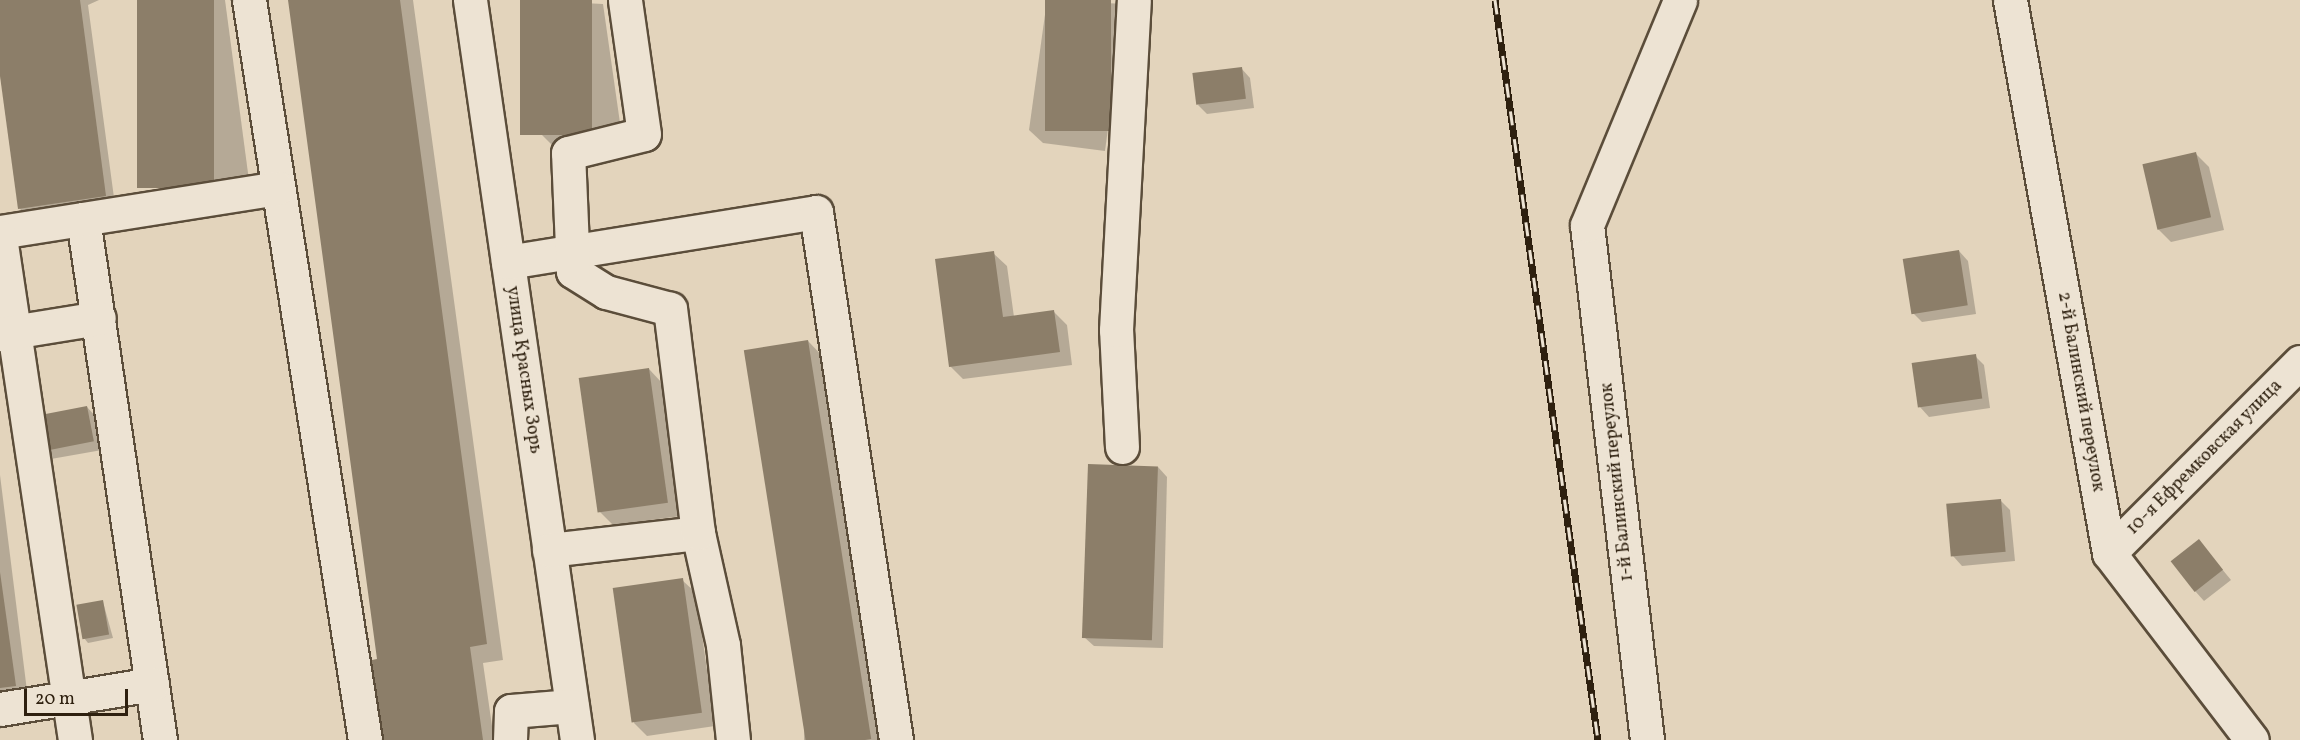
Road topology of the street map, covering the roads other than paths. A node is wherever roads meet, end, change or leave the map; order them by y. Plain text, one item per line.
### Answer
1 (249, 0) edge
2 (470, 0) edge
3 (626, 0) edge
4 (1134, 0) edge
5 (1680, 0) edge
6 (2010, 0) edge
7 (278, 188) junction
8 (83, 219) junction
9 (0, 232) edge
10 (0, 237) edge
11 (571, 252) junction
12 (508, 262) junction
13 (99, 318) junction
14 (7, 333) edge
15 (2300, 362) edge
16 (1122, 447) dead end
17 (698, 533) junction
18 (549, 550) junction
19 (2109, 553) junction
20 (152, 684) junction
21 (68, 698) junction
22 (572, 706) junction
23 (0, 709) edge
24 (75, 740) edge
25 (160, 740) edge
26 (364, 740) edge
27 (510, 740) edge
28 (577, 740) edge
29 (733, 740) edge
30 (896, 740) edge
31 (1647, 740) edge
32 (2252, 740) edge

1 - 7 street
2 - 12 street, улица Красных Зорь
3 - 11 street
4 - 16 street
5 - 31 street, 1-й Балинский переулок
6 - 19 street, 2-й Балинский переулок
7 - 8 street
7 - 26 street
8 - 9 street
8 - 13 street
10 - 14 street
11 - 12 street
11 - 17 street
11 - 30 street
12 - 18 street, улица Красных Зорь
13 - 14 street
13 - 20 street
14 - 21 street
15 - 19 street, 10-я Ефремковская улица
17 - 18 street
17 - 29 street
18 - 22 street, улица Красных Зорь
19 - 32 street, 2-й Балинский переулок
20 - 21 street
20 - 25 street
21 - 23 street
21 - 24 street
22 - 27 street
22 - 28 street, улица Красных Зорь

